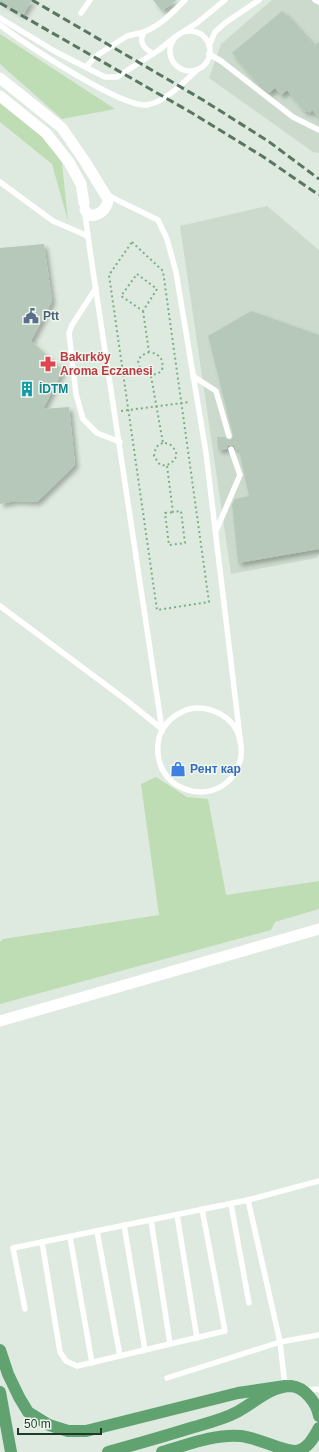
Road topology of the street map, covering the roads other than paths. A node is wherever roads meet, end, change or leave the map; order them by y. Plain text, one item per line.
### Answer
1 (90, 0) edge
2 (185, 0) edge
3 (225, 0) edge
4 (259, 0) edge
5 (315, 0) edge
6 (319, 2) edge
7 (81, 13) dead end
8 (0, 18) edge
9 (0, 25) edge
10 (144, 32) junction
11 (178, 35) junction
12 (209, 46) junction
13 (153, 54) junction
14 (209, 54) junction
15 (86, 67) junction
16 (197, 70) junction
17 (0, 78) edge
18 (0, 96) edge
19 (319, 130) edge
20 (0, 182) edge
21 (103, 191) junction
22 (85, 207) junction
23 (88, 236) junction
24 (96, 288) junction
25 (193, 376) junction
26 (230, 436) dead end
27 (120, 442) junction
28 (231, 449) dead end
29 (216, 532) junction
30 (0, 606) edge
31 (162, 729) junction
32 (241, 746) junction
33 (319, 929) edge
34 (0, 1021) edge
35 (319, 1181) edge
36 (248, 1200) junction
37 (231, 1204) junction
38 (202, 1209) junction
39 (177, 1215) junction
40 (151, 1220) junction
41 (124, 1226) junction
42 (97, 1231) junction
43 (70, 1236) junction
44 (42, 1242) junction
45 (250, 1303) dead end
46 (24, 1309) dead end
47 (319, 1335) edge
48 (197, 1338) junction
49 (280, 1342) junction
50 (170, 1344) junction
51 (0, 1350) edge
52 (145, 1350) junction
53 (120, 1356) junction
54 (92, 1363) junction
55 (167, 1378) dead end
56 (285, 1386) junction
57 (319, 1389) edge
58 (301, 1390) junction
59 (0, 1392) edge
60 (319, 1416) edge
61 (319, 1428) edge
62 (11, 1452) edge
63 (108, 1452) edge
64 (162, 1452) edge
65 (295, 1452) edge

1 - 7 lane
2 - 10 lane
3 - 11 lane
4 - 12 lane
5 - 6 lane
8 - 15 lane
9 - 16 lane
10 - 13 lane
10 - 15 lane
11 - 12 lane
11 - 13 lane
11 - 16 lane
12 - 14 lane
13 - 15 lane
14 - 16 lane
14 - 19 lane
17 - 21 street
18 - 22 street
20 - 23 lane
21 - 22 street
21 - 25 lane
22 - 23 lane
23 - 24 lane
24 - 27 lane
24 - 27 lane
25 - 26 lane
25 - 29 lane
27 - 31 lane
28 - 29 lane
29 - 32 lane
30 - 31 lane
31 - 32 lane
31 - 32 lane
33 - 34 street
35 - 36 lane
36 - 37 lane
36 - 49 lane
37 - 38 lane
37 - 45 lane
38 - 39 lane
38 - 48 lane
39 - 40 lane
39 - 48 lane
40 - 41 lane
40 - 50 lane
41 - 42 lane
41 - 52 lane
42 - 43 lane
42 - 53 lane
43 - 44 lane
43 - 54 lane
44 - 46 lane
44 - 54 lane
47 - 49 lane
48 - 50 lane
49 - 55 lane
49 - 56 lane
50 - 52 lane
51 - 56 main road
52 - 53 lane
53 - 54 lane
56 - 58 main road
56 - 63 main road
57 - 58 lane
58 - 60 main road
59 - 62 main road
61 - 65 main road
64 - 65 main road

